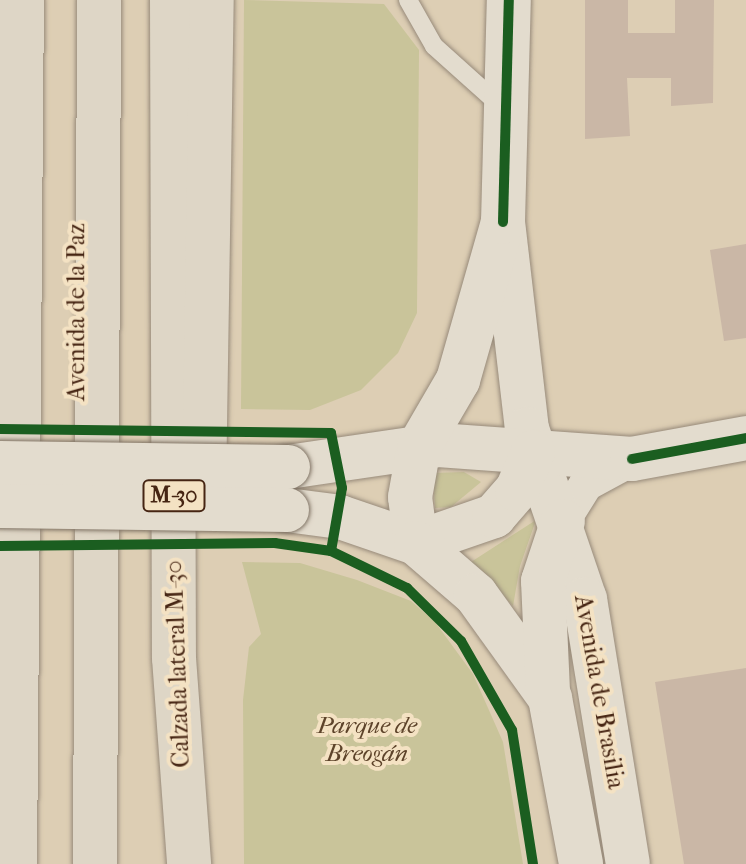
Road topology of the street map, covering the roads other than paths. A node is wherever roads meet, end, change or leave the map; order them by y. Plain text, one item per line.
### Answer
1 (22, 0) edge
2 (99, 0) edge
3 (150, 0) edge
4 (172, 0) edge
5 (212, 0) edge
6 (408, 0) edge
7 (509, 0) edge
8 (508, 113) junction
9 (174, 128) junction
10 (503, 222) junction
11 (746, 438) edge
12 (419, 447) junction
13 (533, 452) junction
14 (632, 459) junction
15 (0, 463) edge
16 (0, 506) edge
17 (563, 521) junction
18 (416, 543) junction
19 (550, 698) junction
20 (15, 864) edge
21 (95, 864) edge
22 (190, 864) edge
23 (581, 864) edge
24 (628, 864) edge

1 - 20 highway
2 - 21 highway, Avenida de la Paz
3 - 9 highway, M-30
4 - 9 highway, M-30
5 - 22 highway
6 - 8 lane
7 - 8 street
8 - 10 street
9 - 22 highway, Calzada lateral M-30 / M-30
10 - 12 street
10 - 13 street
11 - 14 street
12 - 13 street
12 - 15 street, bridge
12 - 18 street
13 - 14 street
13 - 17 street, Avenida de Brasilia
13 - 18 street
14 - 17 street
16 - 18 street, bridge
17 - 19 street
17 - 24 street, Avenida de Brasilia
18 - 19 street, Avenida de Brasilia
19 - 23 street, Avenida de Brasilia

